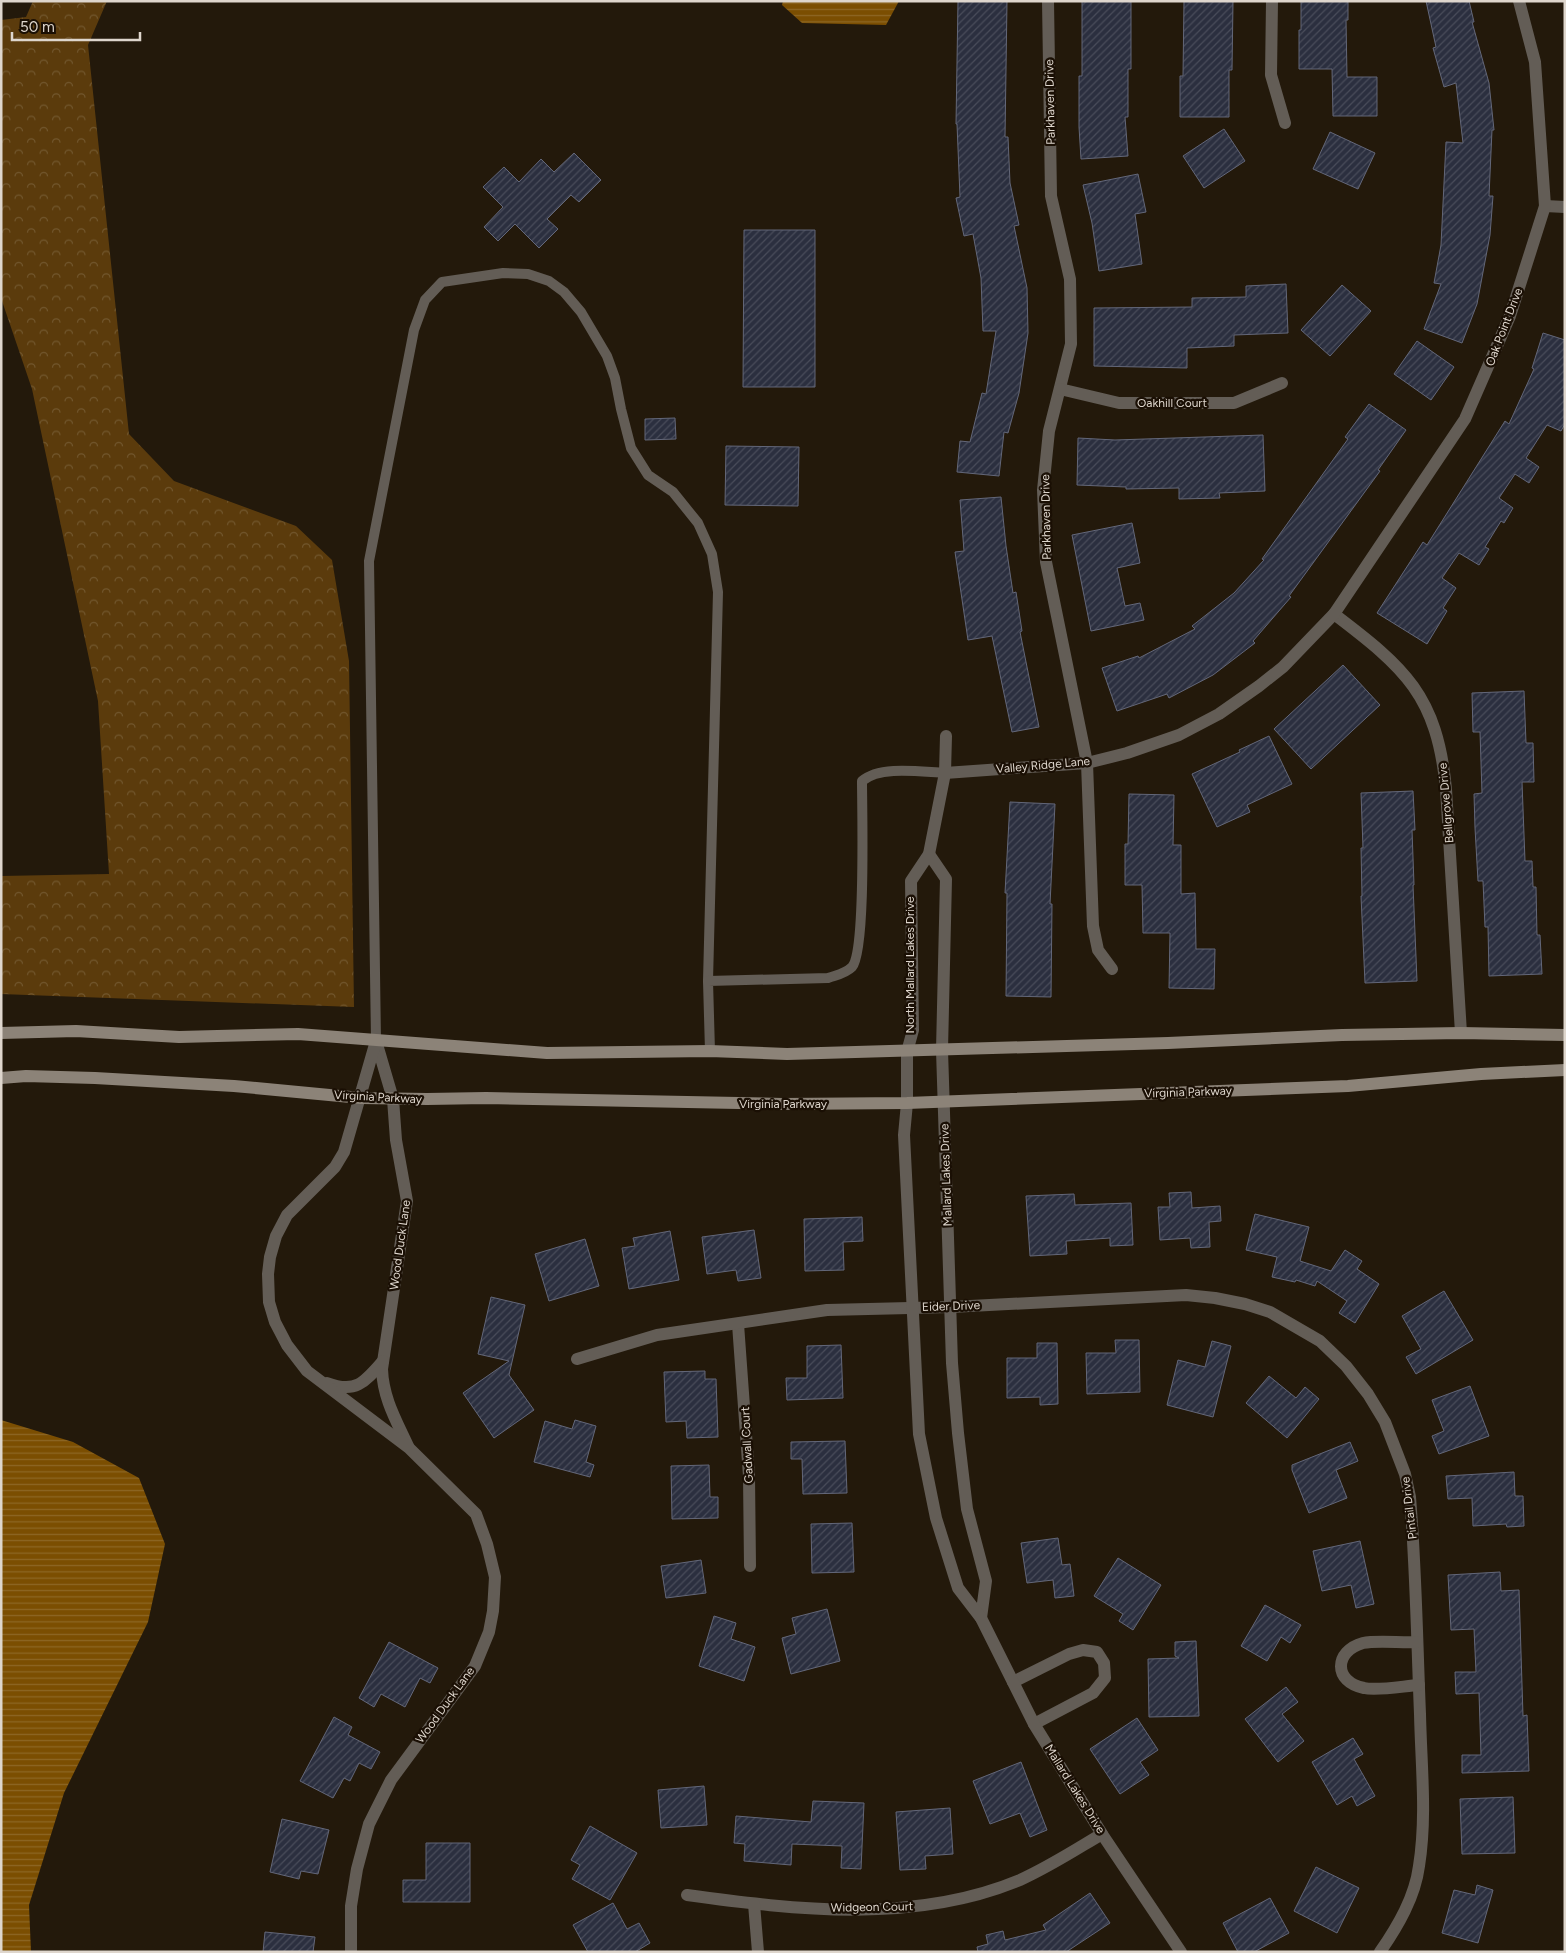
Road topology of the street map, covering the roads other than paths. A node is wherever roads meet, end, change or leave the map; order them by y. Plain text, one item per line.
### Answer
1 (1048, 1) edge
2 (1272, 1) edge
3 (1519, 1) edge
4 (1285, 123) dead end
5 (1545, 206) junction
6 (1565, 207) edge
7 (1282, 383) dead end
8 (1060, 389) junction
9 (1334, 614) junction
10 (946, 736) dead end
11 (1087, 763) junction
12 (945, 772) junction
13 (929, 854) junction
14 (1112, 969) dead end
15 (708, 981) junction
16 (1, 1033) edge
17 (1461, 1033) junction
18 (1565, 1035) edge
19 (376, 1041) junction
20 (942, 1050) junction
21 (710, 1052) junction
22 (907, 1052) junction
23 (1565, 1070) edge
24 (1, 1078) edge
25 (360, 1098) junction
26 (392, 1098) junction
27 (943, 1101) junction
28 (907, 1103) junction
29 (951, 1307) junction
30 (911, 1308) junction
31 (738, 1324) junction
32 (1320, 1341) joint
33 (577, 1359) dead end
34 (383, 1361) junction
35 (320, 1381) junction
36 (409, 1448) junction
37 (750, 1566) dead end
38 (981, 1618) junction
39 (1417, 1642) junction
40 (1014, 1682) junction
41 (1418, 1685) junction
42 (1034, 1724) junction
43 (1102, 1834) junction
44 (686, 1895) dead end
45 (754, 1904) junction
46 (351, 1952) edge
47 (758, 1952) edge
48 (1182, 1952) edge
49 (1380, 1952) edge

1 - 8 street, Parkhaven Drive
2 - 4 street
3 - 5 street, Oak Point Drive
5 - 6 street
5 - 9 street, Oak Point Drive
7 - 8 street, Oakhill Court
8 - 11 street, Parkhaven Drive
9 - 11 street, Valley Ridge Lane
9 - 17 street, Bellgrove Drive
10 - 12 street
11 - 12 street, Valley Ridge Lane
11 - 14 street, Parkhaven Drive
12 - 13 street
12 - 15 lane
13 - 20 street, Mallard Lakes Drive
13 - 22 street, North Mallard Lakes Drive
15 - 19 lane
15 - 21 lane
16 - 19 main road
17 - 18 main road
17 - 20 main road
19 - 21 main road
19 - 25 street, Wood Duck Lane
19 - 26 street, Wood Duck Lane
20 - 22 main road
20 - 27 street, Mallard Lakes Drive
21 - 22 main road
22 - 28 street, Mallard Lakes Drive
23 - 27 main road, Virginia Parkway
24 - 25 main road, Virginia Parkway
25 - 26 main road, Virginia Parkway
25 - 35 street, Wood Duck Lane
26 - 28 main road, Virginia Parkway
26 - 34 street, Wood Duck Lane
27 - 28 main road, Virginia Parkway
27 - 29 street, Mallard Lakes Drive
28 - 30 street, Mallard Lakes Drive
29 - 30 street, Eider Drive
29 - 32 street, Eider Drive
29 - 38 street, Mallard Lakes Drive
30 - 31 street, Eider Drive
30 - 38 street, Mallard Lakes Drive
31 - 33 street, Eider Drive
31 - 37 street, Gadwall Court
32 - 39 street, Pintail Drive
34 - 35 street, Wood Duck Lane
34 - 36 street, Wood Duck Lane
35 - 36 street, Wood Duck Lane
36 - 46 street, Wood Duck Lane
38 - 40 street, Mallard Lakes Drive
39 - 41 street, Pintail Drive
39 - 41 street
40 - 42 street, Mallard Lakes Drive
40 - 42 street
41 - 49 street, Pintail Drive
42 - 43 street, Mallard Lakes Drive
43 - 45 street, Widgeon Court
43 - 48 street, Mallard Lakes Drive
44 - 45 street, Widgeon Court
45 - 47 street

